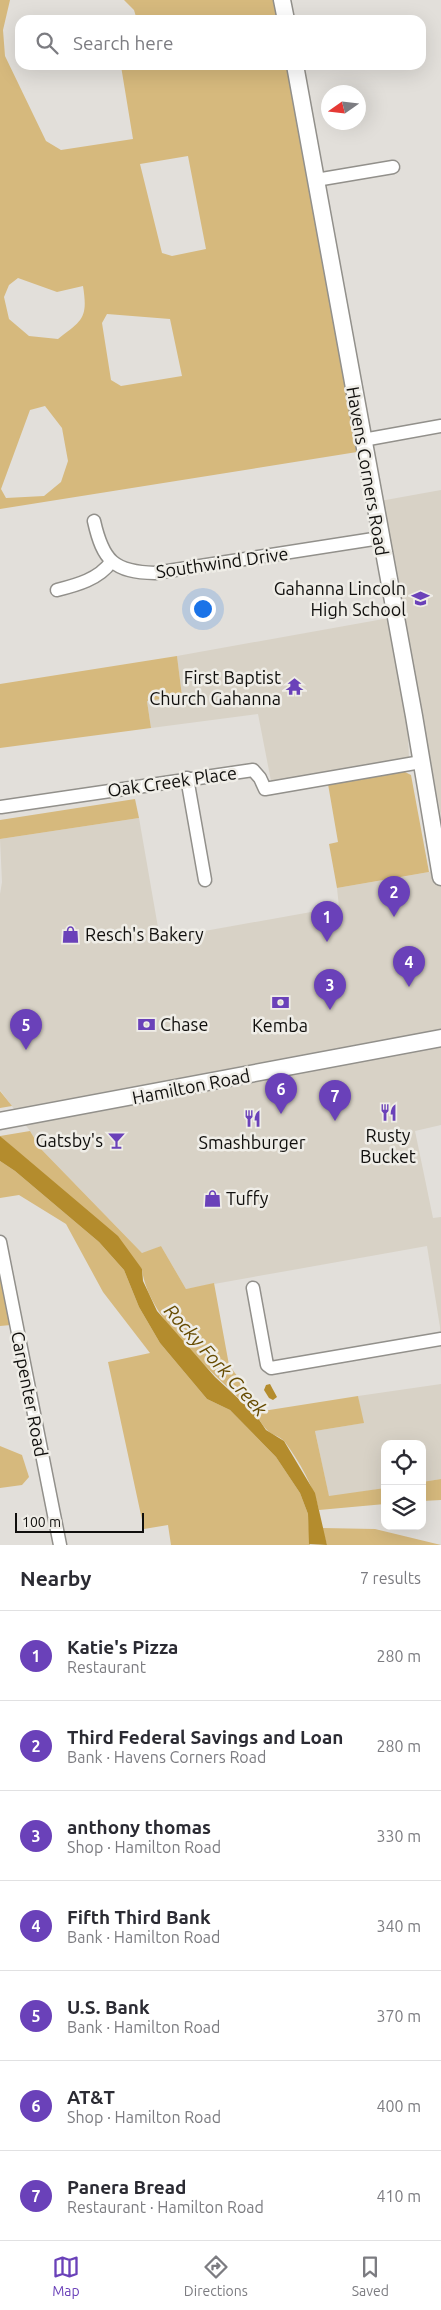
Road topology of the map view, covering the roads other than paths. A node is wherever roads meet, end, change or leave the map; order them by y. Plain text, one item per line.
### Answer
1 (282, 0) edge
2 (285, 15) edge
3 (296, 70) edge
4 (393, 166) dead end
5 (316, 180) junction
6 (441, 426) edge
7 (363, 440) junction
8 (94, 521) dead end
9 (380, 538) junction
10 (111, 562) junction
11 (57, 590) dead end
12 (421, 762) junction
13 (187, 778) junction
14 (2, 808) dead end
15 (441, 877) edge
16 (205, 880) dead end
17 (441, 1038) edge
18 (27, 1118) junction
19 (0, 1121) edge
20 (0, 1127) edge
21 (0, 1242) edge
22 (253, 1288) dead end
23 (441, 1339) edge
24 (60, 1545) edge

1 - 2 main road
3 - 5 main road, Havens Corners Road
4 - 5 street
5 - 7 main road, Havens Corners Road
6 - 7 street
7 - 9 main road, Havens Corners Road
8 - 10 street
9 - 10 street, Southwind Drive
9 - 12 main road, Havens Corners Road
10 - 11 street
12 - 13 street, Oak Creek Place
12 - 15 main road, Havens Corners Road
13 - 14 street, Oak Creek Place
13 - 16 street
17 - 18 main road, Hamilton Road
18 - 19 main road, Hamilton Road
18 - 20 main road, Hamilton Road
21 - 24 street, Carpenter Road
22 - 23 street

